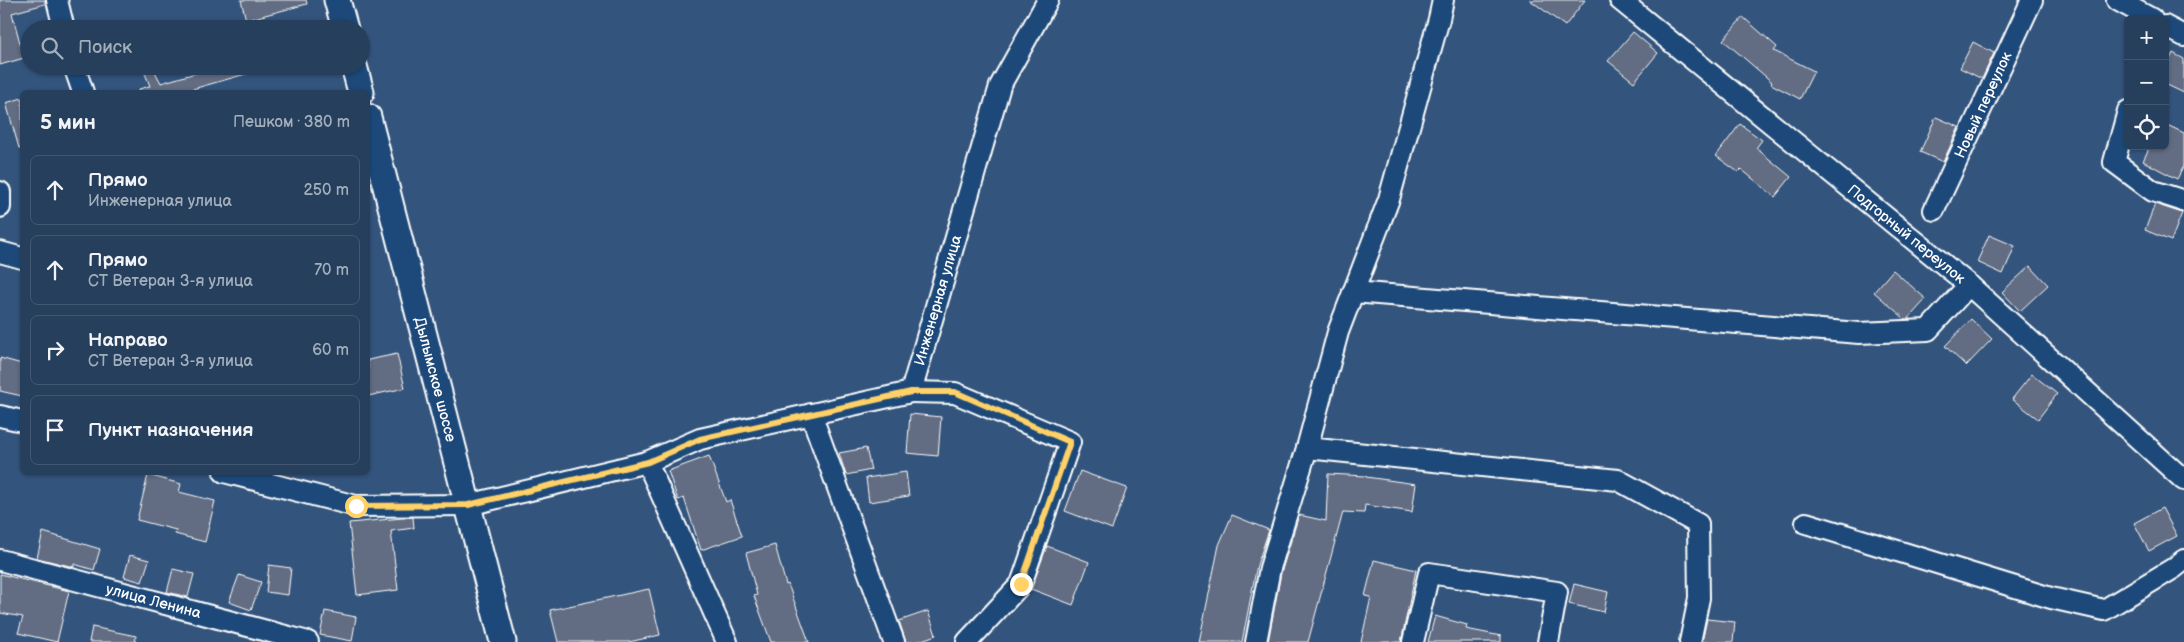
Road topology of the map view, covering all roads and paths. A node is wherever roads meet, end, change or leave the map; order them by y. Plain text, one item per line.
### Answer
1 (57, 0) edge
2 (337, 0) edge
3 (1048, 0) edge
4 (1443, 0) edge
5 (1620, 0) edge
6 (2032, 0) edge
7 (2116, 0) edge
8 (2140, 15) edge
9 (62, 20) edge
10 (343, 20) edge
11 (2169, 28) edge
12 (2184, 36) edge
13 (77, 75) edge
14 (356, 75) edge
15 (82, 90) edge
16 (360, 90) edge
17 (370, 125) edge
18 (2124, 126) edge
19 (0, 192) edge
20 (2184, 201) edge
21 (0, 207) edge
22 (1934, 210) dead end
23 (0, 252) edge
24 (20, 257) edge
25 (1969, 285) junction
26 (1353, 292) junction
27 (911, 392) junction
28 (810, 414) junction
29 (0, 416) edge
30 (20, 421) edge
31 (1307, 448) junction
32 (648, 462) junction
33 (236, 475) edge
34 (2184, 480) edge
35 (468, 505) junction
36 (1806, 523) dead end
37 (0, 560) edge
38 (2184, 560) edge
39 (308, 642) edge
40 (503, 642) edge
41 (727, 642) edge
42 (894, 642) edge
43 (967, 642) edge
44 (1256, 642) edge
45 (1413, 642) edge
46 (1548, 642) edge
47 (1690, 642) edge

1 - 9 street
2 - 10 main road
3 - 27 street, Инженерная улица
4 - 26 street
5 - 25 street, Подгорный переулок
6 - 22 street, Новый переулок
7 - 8 street
11 - 12 street
13 - 15 street
14 - 16 main road
17 - 35 main road, Дылымское шоссе
18 - 20 street
19 - 21 street
23 - 24 street
25 - 26 street
25 - 34 street, Подгорный переулок
26 - 31 street
27 - 28 street
27 - 43 street
28 - 32 street
28 - 42 street
29 - 30 street
31 - 44 street
31 - 47 street
32 - 35 street
32 - 41 street
33 - 35 street
35 - 40 main road, Дылымское шоссе
36 - 38 street
37 - 39 street, улица Ленина
45 - 46 street

